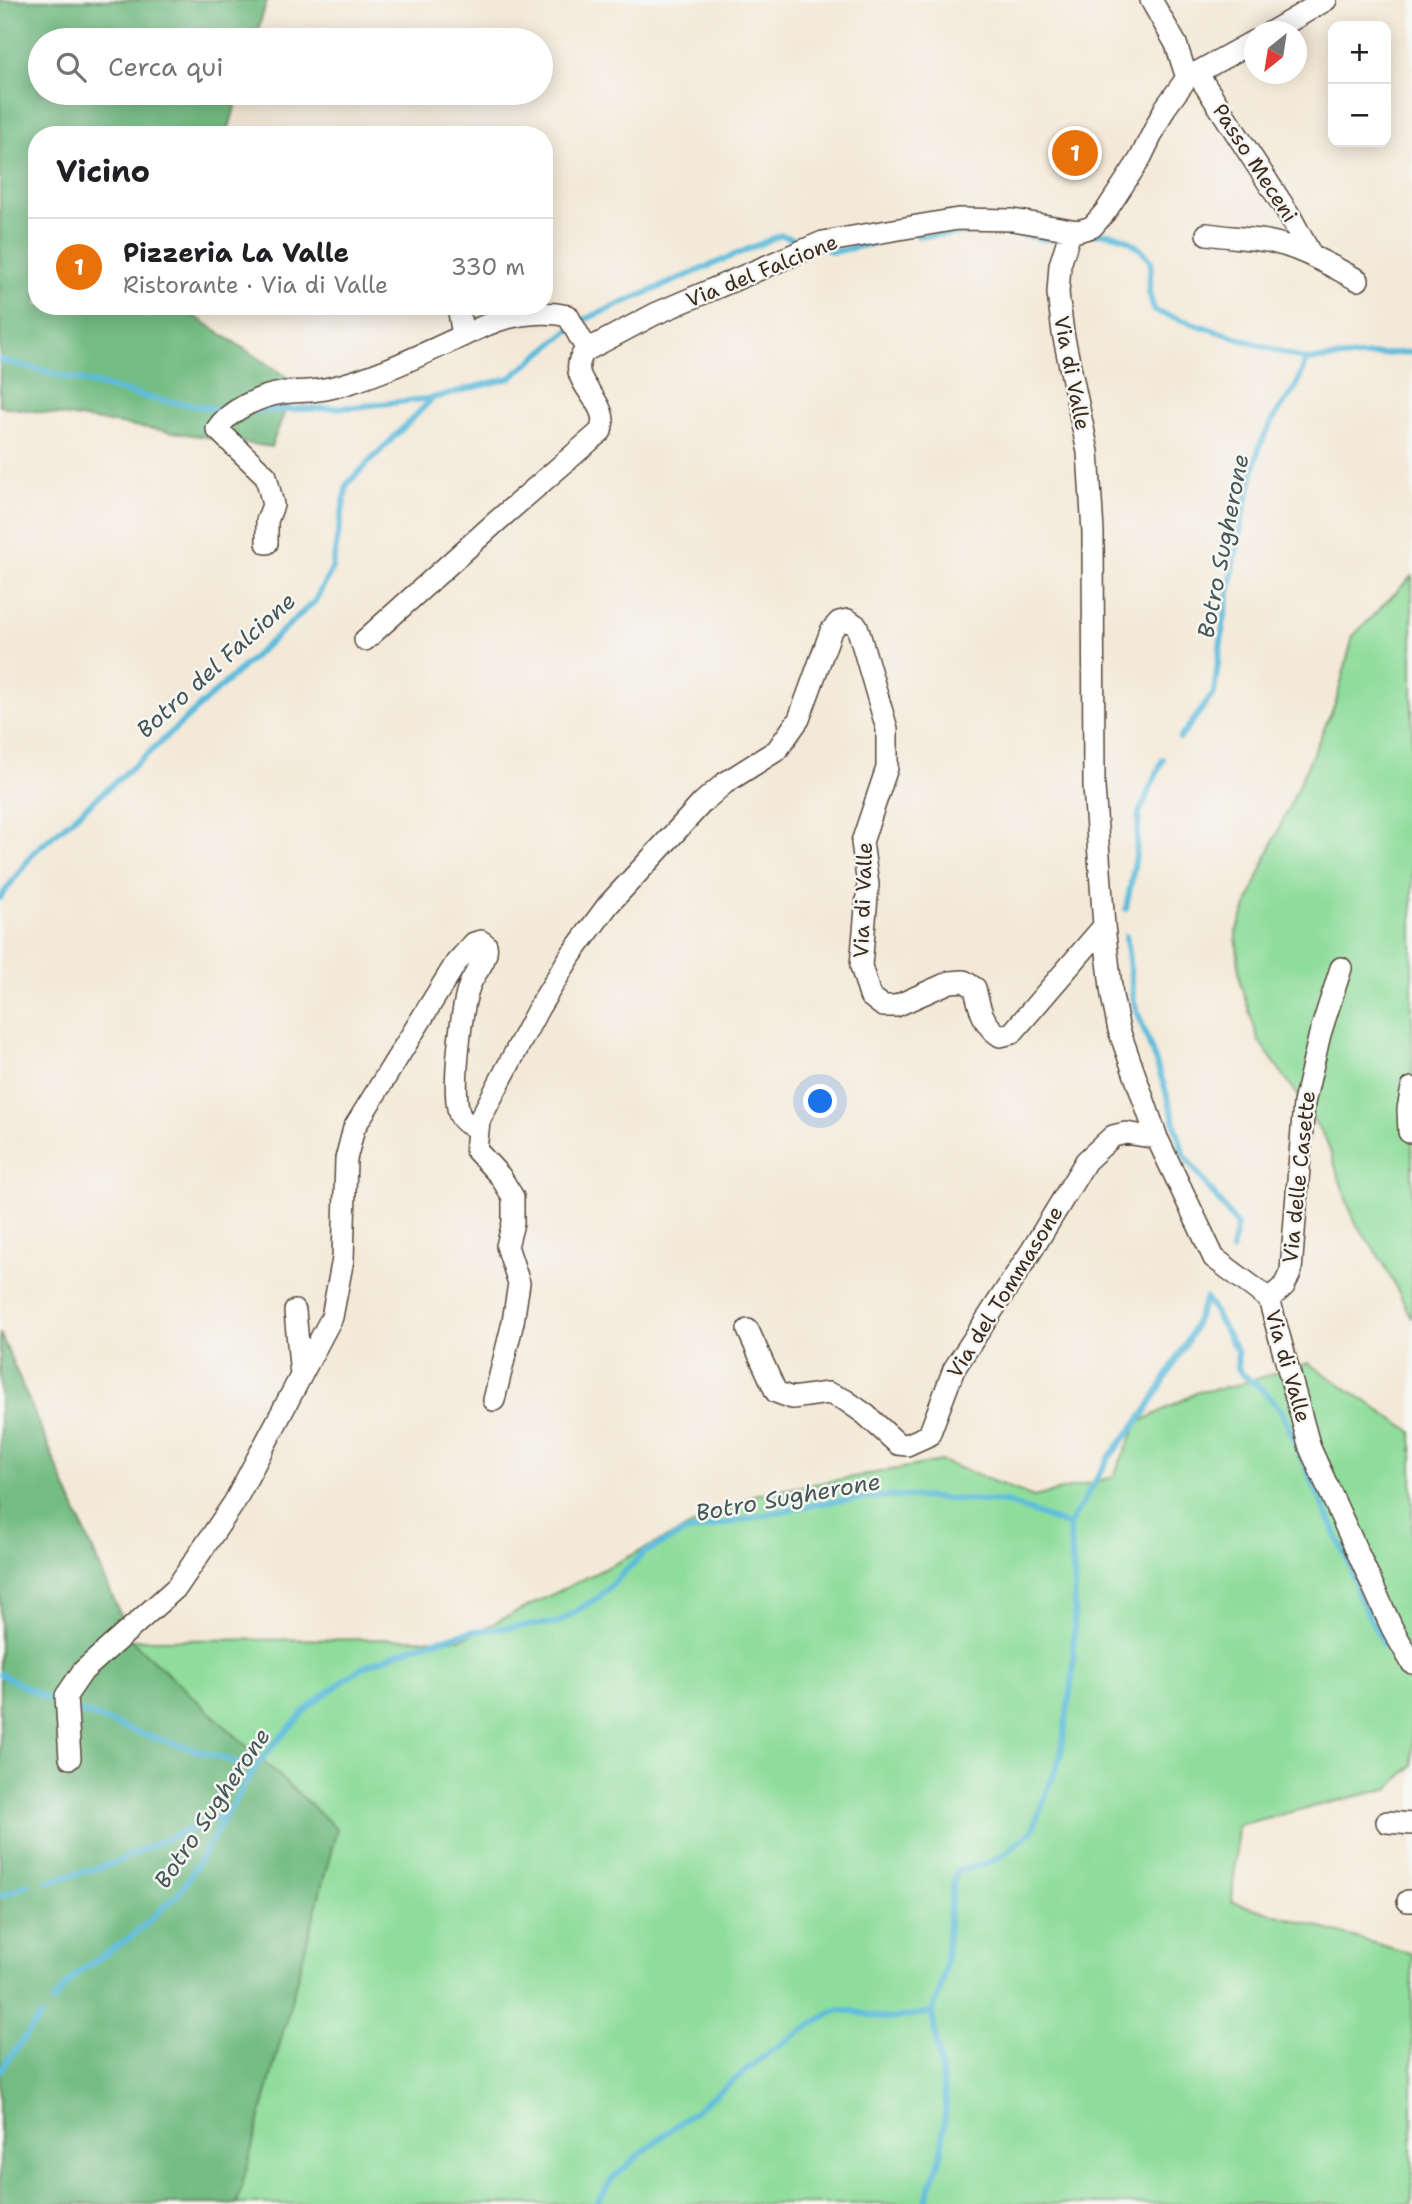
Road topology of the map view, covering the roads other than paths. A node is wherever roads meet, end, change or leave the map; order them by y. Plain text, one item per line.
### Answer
1 (1151, 0) edge
2 (1326, 0) edge
3 (1290, 21) edge
4 (1244, 47) edge
5 (1192, 75) junction
6 (1207, 234) dead end
7 (1068, 239) junction
8 (1311, 255) junction
9 (1358, 281) dead end
10 (553, 313) edge
11 (460, 315) edge
12 (533, 315) edge
13 (463, 336) junction
14 (584, 345) junction
15 (267, 544) dead end
16 (365, 640) dead end
17 (1104, 926) junction
18 (1341, 968) dead end
19 (1412, 1088) edge
20 (479, 1121) junction
21 (1409, 1132) dead end
22 (1157, 1139) junction
23 (1269, 1299) junction
24 (295, 1311) dead end
25 (748, 1330) dead end
26 (301, 1376) junction
27 (494, 1400) dead end
28 (1412, 1663) edge
29 (70, 1758) dead end
30 (1387, 1822) dead end
31 (1412, 1824) edge

1 - 5 street, Passo Meceni
2 - 3 street
4 - 5 street
5 - 7 street
5 - 8 street, Passo Meceni
6 - 8 street, Passo Meceni
7 - 14 street, Via del Falcione
7 - 17 street, Via di Valle
8 - 9 street, Passo Meceni
10 - 14 street
11 - 13 street
12 - 13 street
13 - 15 street
14 - 16 street
17 - 20 street, Via di Valle
17 - 22 street, Via di Valle
18 - 23 street, Via delle Casette
19 - 21 street
20 - 26 street
20 - 27 street, Via di Valle
22 - 23 street, Via di Valle
22 - 25 street, Via del Tommasone
23 - 28 street, Via di Valle
24 - 26 street
26 - 29 street
30 - 31 street

